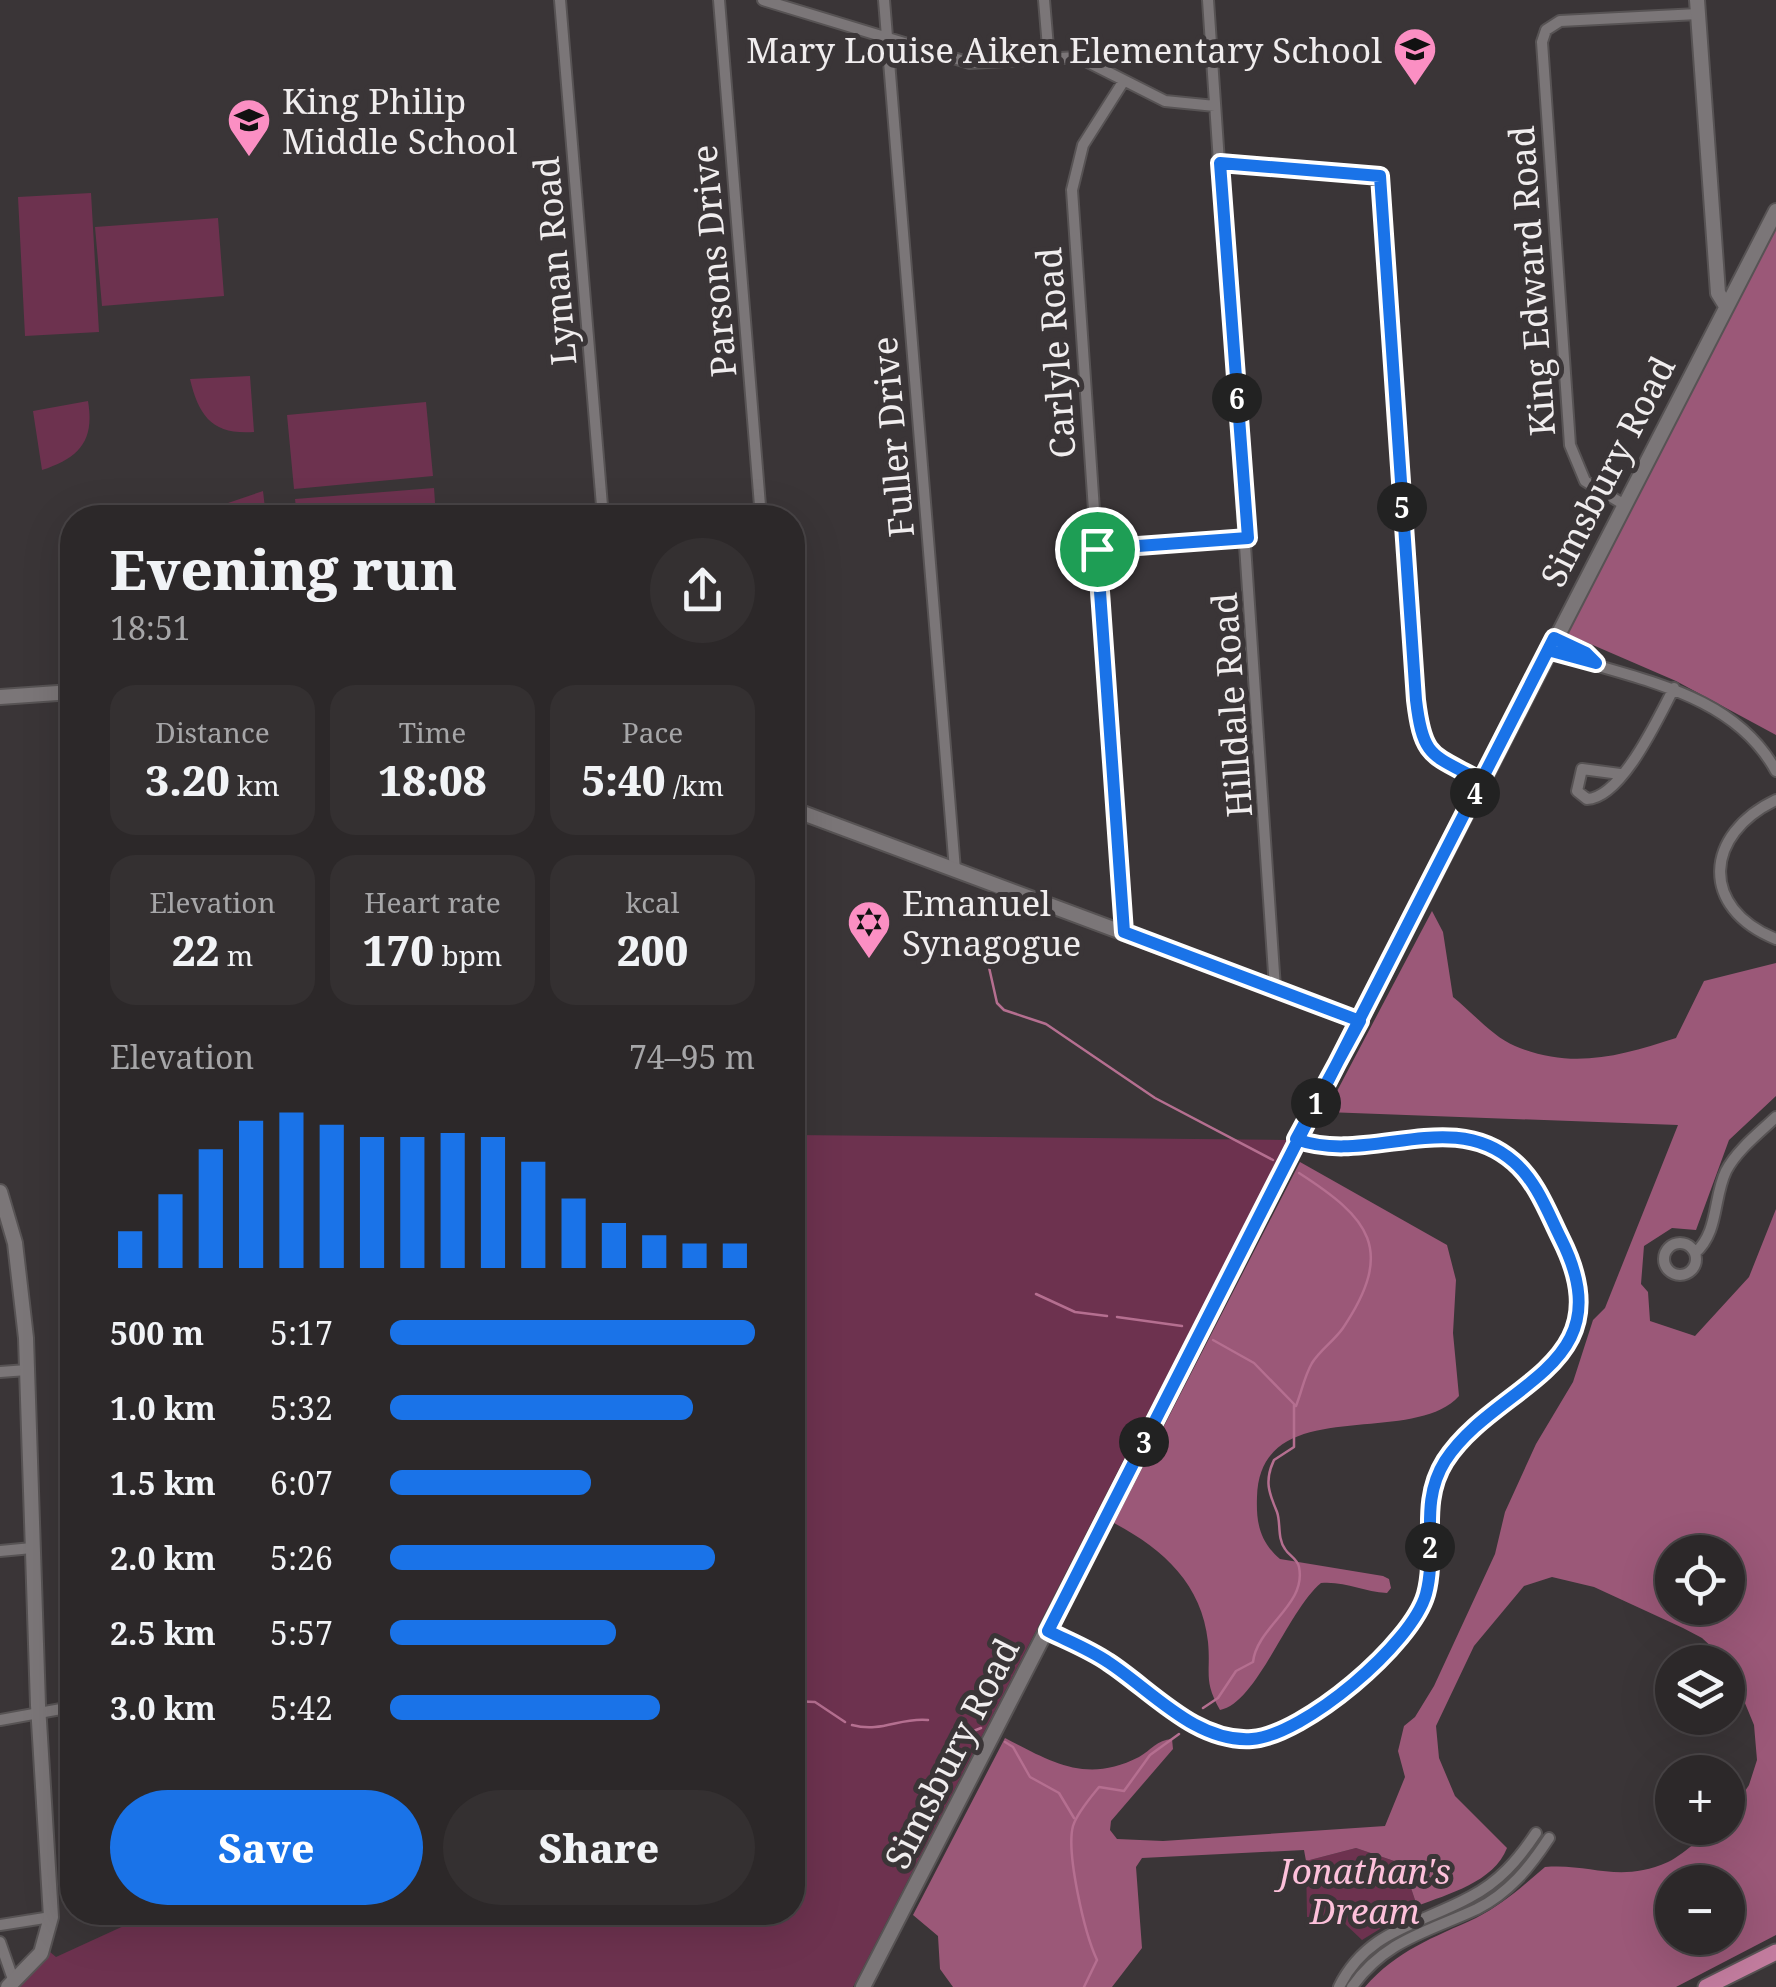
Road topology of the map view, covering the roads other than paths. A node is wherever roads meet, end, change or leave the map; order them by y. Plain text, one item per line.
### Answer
1 (560, 0) edge
2 (719, 0) edge
3 (764, 0) edge
4 (884, 0) edge
5 (1044, 0) edge
6 (1208, 0) edge
7 (1697, 7) edge
8 (888, 38) junction
9 (1049, 59) junction
10 (1123, 82) junction
11 (1215, 106) junction
12 (1220, 163) junction
13 (1776, 211) edge
14 (1726, 306) junction
15 (1623, 504) junction
16 (602, 505) edge
17 (761, 505) edge
18 (1248, 538) junction
19 (1097, 549) junction
20 (1551, 644) junction
21 (1674, 688) junction
22 (60, 693) edge
23 (0, 697) edge
24 (1776, 772) edge
25 (1620, 774) dead end
26 (1481, 781) junction
27 (1776, 800) edge
28 (805, 814) edge
29 (954, 870) junction
30 (1124, 932) junction
31 (1776, 939) edge
32 (1276, 988) junction
33 (1360, 1021) junction
34 (1776, 1117) edge
35 (1296, 1139) junction
36 (1, 1195) edge
37 (1695, 1254) dead end
38 (27, 1370) junction
39 (0, 1372) edge
40 (32, 1548) junction
41 (0, 1550) edge
42 (1048, 1631) junction
43 (60, 1710) edge
44 (38, 1714) junction
45 (0, 1720) edge
46 (1536, 1833) dead end
47 (1549, 1838) dead end
48 (51, 1917) junction
49 (0, 1925) edge
50 (0, 1942) edge
51 (1776, 1952) edge
52 (11, 1984) edge
53 (863, 1987) edge
54 (1339, 1987) edge
55 (1352, 1987) edge
56 (1706, 1987) edge

1 - 16 street, Lyman Road
2 - 17 street, Parsons Drive
3 - 8 street
4 - 8 street, Fuller Drive
5 - 9 street
6 - 11 street, Hilldale Road
7 - 14 main road
7 - 15 street, King Edward Road
8 - 9 street
8 - 29 street, Fuller Drive
9 - 10 street
10 - 11 street
10 - 19 street, Carlyle Road
11 - 12 street, Hilldale Road
12 - 18 street, Hilldale Road
12 - 26 street
13 - 14 main road, Simsbury Road
14 - 15 main road, Simsbury Road
15 - 20 main road, Simsbury Road
18 - 19 street
18 - 32 street, Hilldale Road
19 - 30 street, Carlyle Road
20 - 21 street
20 - 26 main road, Simsbury Road
21 - 24 street
21 - 25 street
22 - 23 main road
26 - 33 main road, Simsbury Road
27 - 31 street
28 - 29 main road
29 - 30 main road
30 - 32 main road
32 - 33 main road
33 - 35 main road, Simsbury Road
34 - 37 street
35 - 42 main road, Simsbury Road
35 - 42 street
36 - 38 main road
38 - 39 street
38 - 40 main road
40 - 41 street
40 - 44 main road
42 - 53 main road, Simsbury Road
43 - 44 street
44 - 45 street
44 - 48 main road
46 - 54 street
47 - 55 street
48 - 49 street
48 - 52 main road
50 - 52 street
51 - 56 main road

